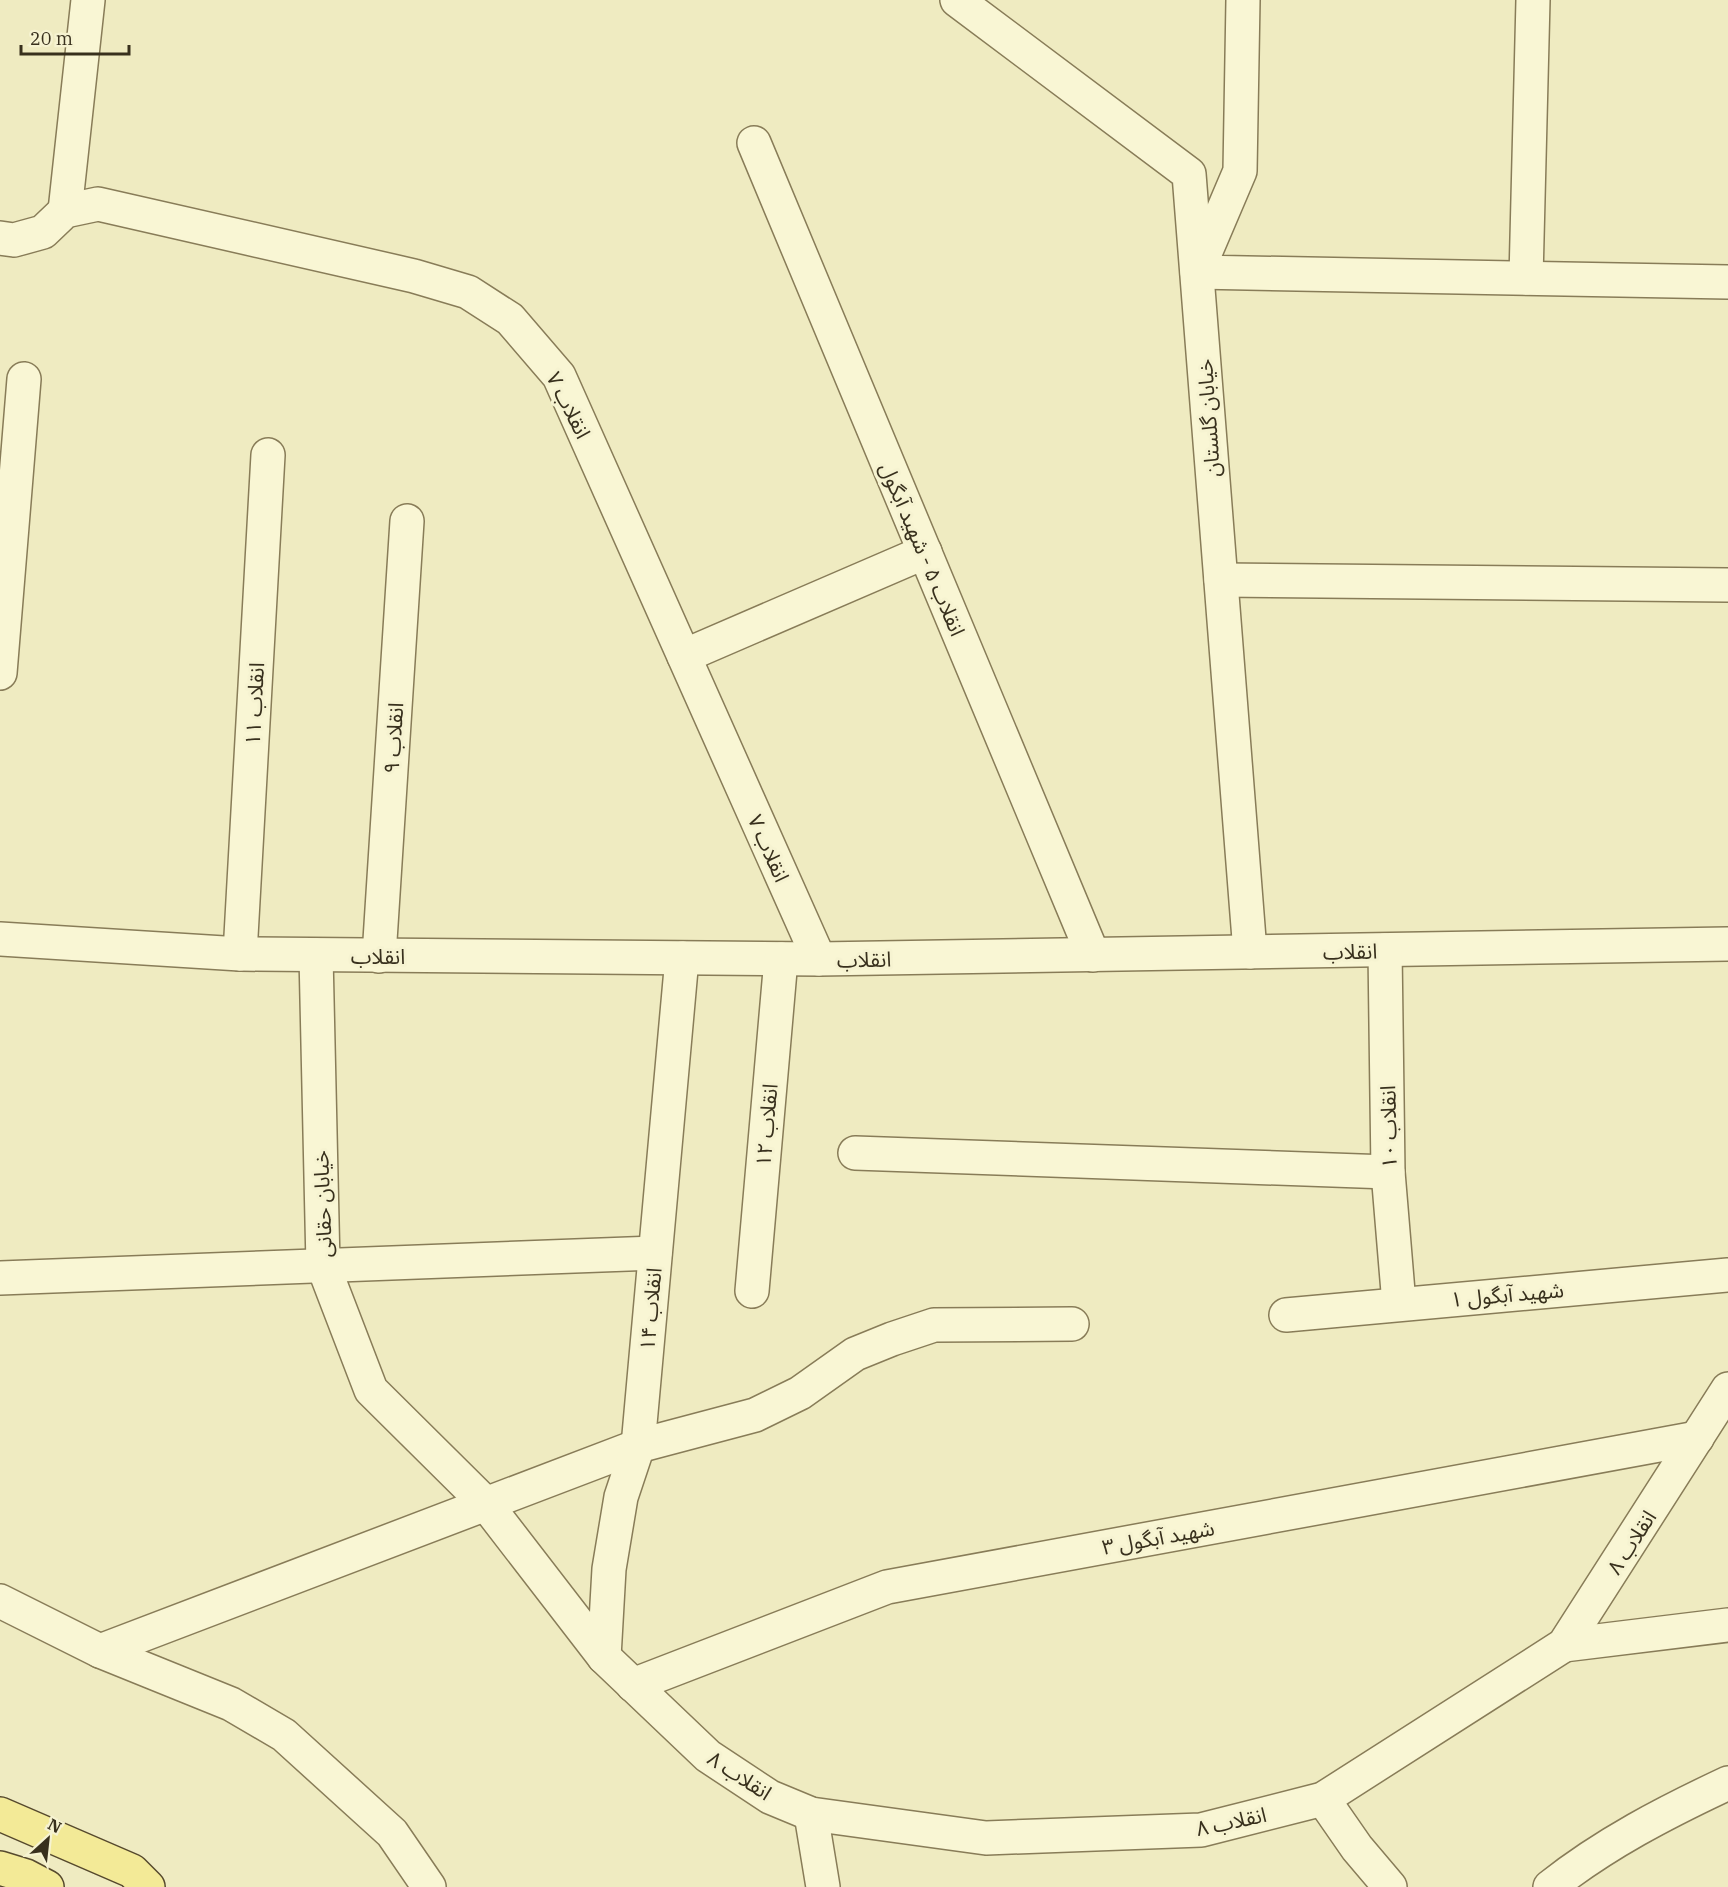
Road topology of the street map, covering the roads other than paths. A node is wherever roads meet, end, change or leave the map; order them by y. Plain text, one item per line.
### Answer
1 (88, 0) edge
2 (957, 0) edge
3 (1244, 0) edge
4 (1533, 0) edge
5 (754, 143) dead end
6 (65, 211) junction
7 (0, 238) edge
8 (1197, 272) junction
9 (1526, 278) junction
10 (1728, 282) edge
11 (24, 379) dead end
12 (268, 454) dead end
13 (407, 521) dead end
14 (925, 552) junction
15 (1221, 580) junction
16 (1728, 585) edge
17 (684, 656) junction
18 (0, 673) edge
19 (0, 939) edge
20 (1728, 944) edge
21 (1385, 950) junction
22 (1250, 952) junction
23 (240, 954) junction
24 (316, 955) junction
25 (1093, 955) junction
26 (379, 956) junction
27 (682, 958) junction
28 (781, 959) junction
29 (819, 959) junction
30 (855, 1153) dead end
31 (1388, 1172) junction
32 (655, 1253) junction
33 (323, 1265) junction
34 (1728, 1275) edge
35 (0, 1278) edge
36 (752, 1291) dead end
37 (1399, 1304) junction
38 (1286, 1315) dead end
39 (1072, 1324) dead end
40 (1728, 1389) edge
41 (1697, 1438) junction
42 (638, 1446) junction
43 (486, 1504) junction
44 (0, 1601) edge
45 (1728, 1625) edge
46 (1564, 1645) junction
47 (100, 1651) junction
48 (604, 1657) junction
49 (633, 1685) junction
50 (1728, 1783) edge
51 (1323, 1799) junction
52 (811, 1814) junction
53 (0, 1815) edge
54 (0, 1868) edge
55 (47, 1887) edge
56 (148, 1887) edge
57 (429, 1887) edge
58 (823, 1887) edge
59 (1390, 1887) edge
60 (1550, 1887) edge

1 - 6 street
2 - 8 street, خیابان گلستان
3 - 8 street
4 - 9 street
5 - 14 street, انقلاب ۵ - شهید آبگول
6 - 7 street
6 - 17 street, انقلاب ۷
8 - 9 street
8 - 15 street, خیابان گلستان
9 - 10 street
11 - 18 street
12 - 23 street, انقلاب ۱۱
13 - 26 street, انقلاب ۹
14 - 17 street
14 - 25 street, انقلاب ۵ - شهید آبگول
15 - 16 street
15 - 22 street, خیابان گلستان
17 - 29 street, انقلاب ۷
19 - 23 street, انقلاب
20 - 21 street, انقلاب
21 - 22 street, انقلاب
21 - 31 street, انقلاب ۱۰
22 - 25 street, انقلاب
23 - 24 street, انقلاب
24 - 26 street, انقلاب
24 - 33 street, خیابان حقانی
25 - 29 street, انقلاب
26 - 27 street, انقلاب
27 - 28 street, انقلاب
27 - 32 street, انقلاب ۱۴
28 - 29 street, انقلاب
28 - 36 street, انقلاب ۱۲
30 - 31 street
31 - 37 street, انقلاب ۱۰
32 - 33 street
32 - 42 street, انقلاب ۱۴
33 - 35 street
33 - 43 street, خیابان حقانی
34 - 37 street, شهید آبگول ۱
37 - 38 street, شهید آبگول ۱
39 - 42 street
40 - 41 street, انقلاب ۸
41 - 46 street, انقلاب ۸
41 - 49 street, شهید آبگول ۳
42 - 43 street
42 - 48 street, انقلاب ۱۴
43 - 47 street
43 - 48 street, خیابان حقانی
44 - 47 street
45 - 46 street
46 - 51 street, انقلاب ۸
47 - 57 street
48 - 49 street, انقلاب ۸
49 - 52 street, انقلاب ۸
50 - 60 street
51 - 52 street, انقلاب ۸
51 - 59 street
52 - 58 street
53 - 56 main road
54 - 55 main road

